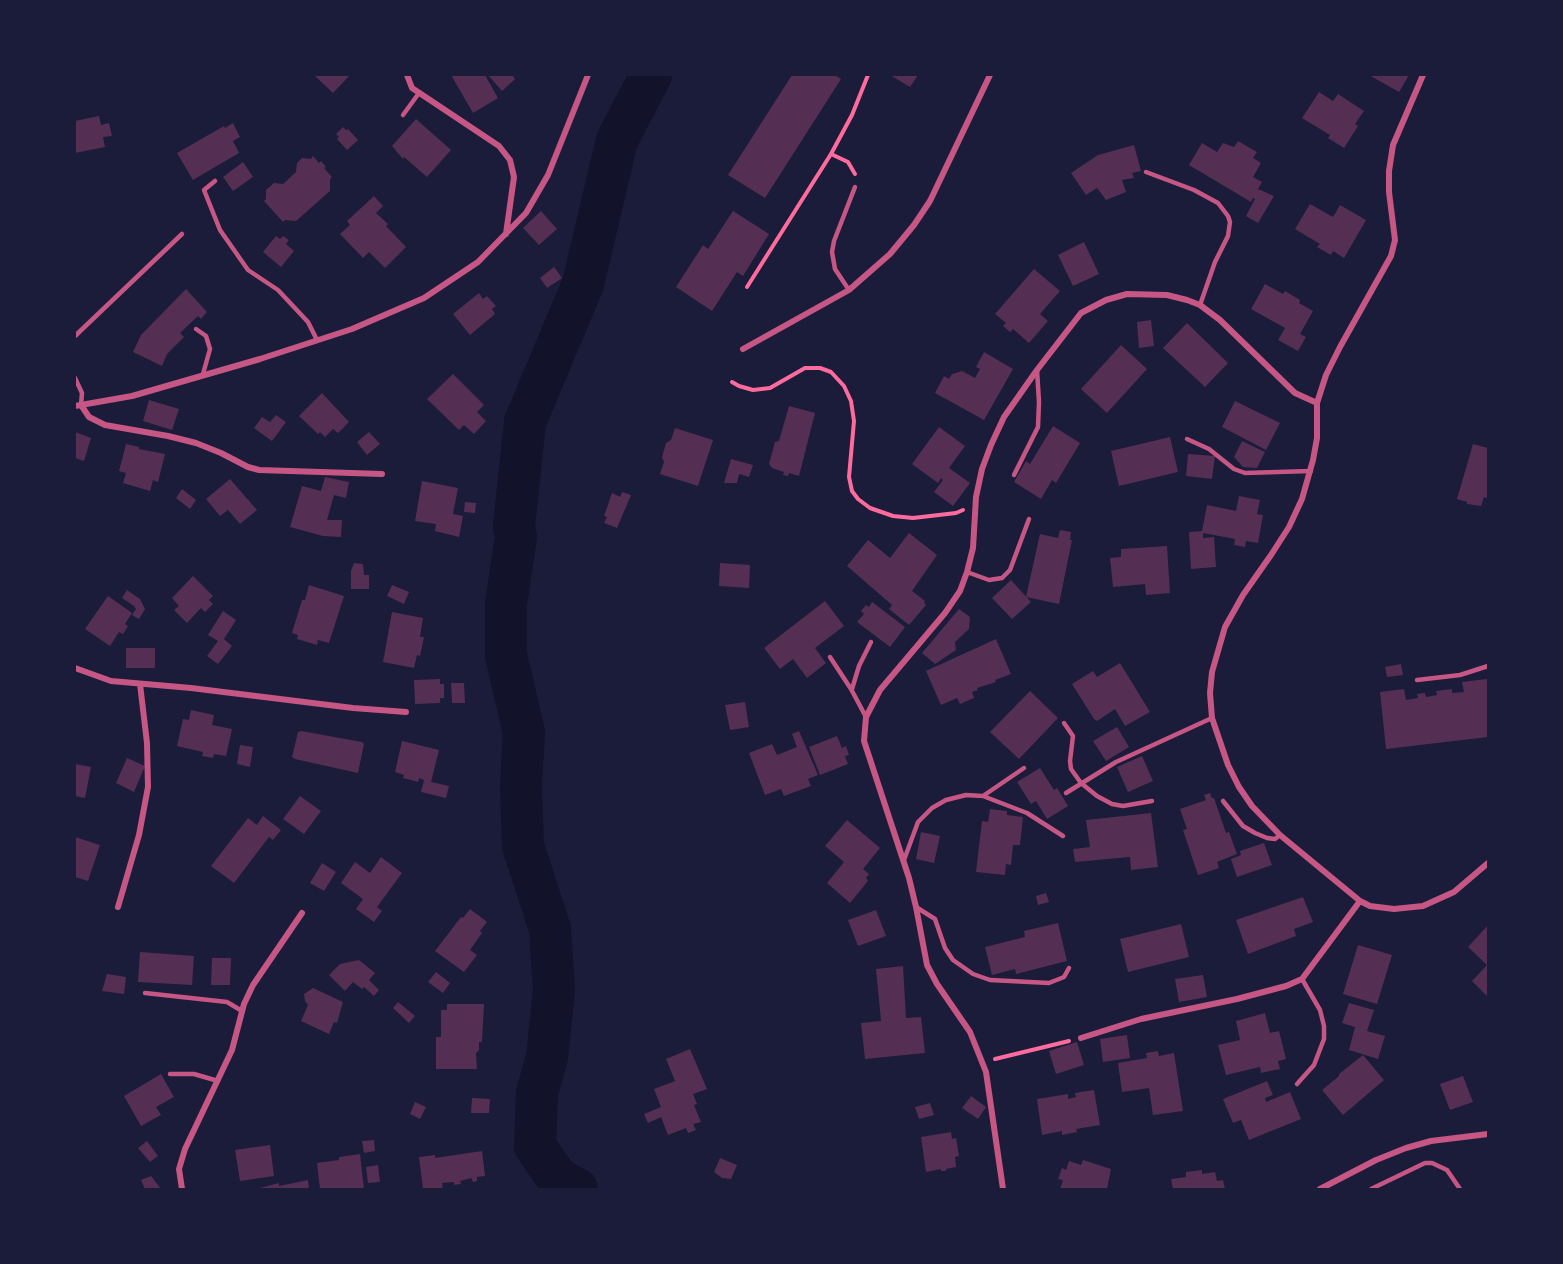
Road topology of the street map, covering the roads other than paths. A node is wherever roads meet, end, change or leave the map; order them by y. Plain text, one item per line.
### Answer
1 (408, 75) edge
2 (588, 75) edge
3 (990, 75) edge
4 (1423, 75) edge
5 (419, 93) junction
6 (403, 115) dead end
7 (1146, 172) dead end
8 (215, 181) dead end
9 (855, 187) road end
10 (182, 234) dead end
11 (506, 234) junction
12 (849, 290) junction
13 (1200, 305) junction
14 (196, 329) dead end
15 (75, 336) edge
16 (317, 340) junction
17 (743, 349) dead end
18 (1037, 370) junction
19 (203, 374) junction
20 (75, 378) edge
21 (1317, 403) junction
22 (78, 406) edge
23 (1187, 439) dead end
24 (1311, 471) junction
25 (382, 474) dead end
26 (1014, 475) dead end
27 (1029, 519) dead end
28 (967, 572) junction
29 (872, 642) dead end
30 (830, 657) dead end
31 (1488, 666) edge
32 (75, 668) edge
33 (1417, 680) dead end
34 (140, 684) junction
35 (852, 689) junction
36 (406, 712) dead end
37 (866, 717) junction
38 (1212, 718) junction
39 (1064, 723) dead end
40 (1024, 768) dead end
41 (1081, 783) junction
42 (1066, 792) dead end
43 (983, 796) junction
44 (1152, 801) dead end
45 (1223, 801) dead end
46 (1280, 835) junction
47 (1063, 836) dead end
48 (903, 861) junction
49 (1488, 863) edge
50 (1360, 901) junction
51 (118, 907) dead end
52 (916, 907) junction
53 (302, 913) dead end
54 (1069, 968) dead end
55 (1302, 979) junction
56 (145, 993) dead end
57 (242, 1011) junction
58 (1081, 1038) road end
59 (170, 1074) dead end
60 (218, 1081) junction
61 (1297, 1083) dead end
62 (1488, 1134) edge
63 (182, 1189) edge
64 (1003, 1189) edge
65 (1320, 1189) edge
66 (1371, 1189) edge
67 (1460, 1189) edge

1 - 5 street
2 - 11 street
3 - 12 street
4 - 21 street
5 - 6 lane
5 - 11 street
7 - 13 lane
8 - 16 lane
9 - 12 lane
10 - 15 lane
11 - 16 street
12 - 17 street
13 - 18 street
13 - 21 street
14 - 19 lane
16 - 19 street
18 - 26 lane
18 - 28 street
19 - 22 street
20 - 22 lane
21 - 24 street
22 - 25 street
23 - 24 lane
24 - 38 street
27 - 28 lane
28 - 37 street
29 - 35 lane
30 - 35 lane
31 - 33 lane
32 - 34 street
34 - 36 street
34 - 51 street
35 - 37 lane
37 - 48 street
38 - 41 lane
38 - 46 street
39 - 41 lane
40 - 43 lane
41 - 42 lane
41 - 44 lane
43 - 47 lane
43 - 48 lane
45 - 46 lane
46 - 50 street
48 - 52 street
49 - 50 street
50 - 55 street
52 - 54 lane
52 - 64 street
53 - 57 street
55 - 58 street
55 - 61 lane
56 - 57 lane
57 - 60 street
59 - 60 lane
60 - 63 street
62 - 65 street
66 - 67 lane

